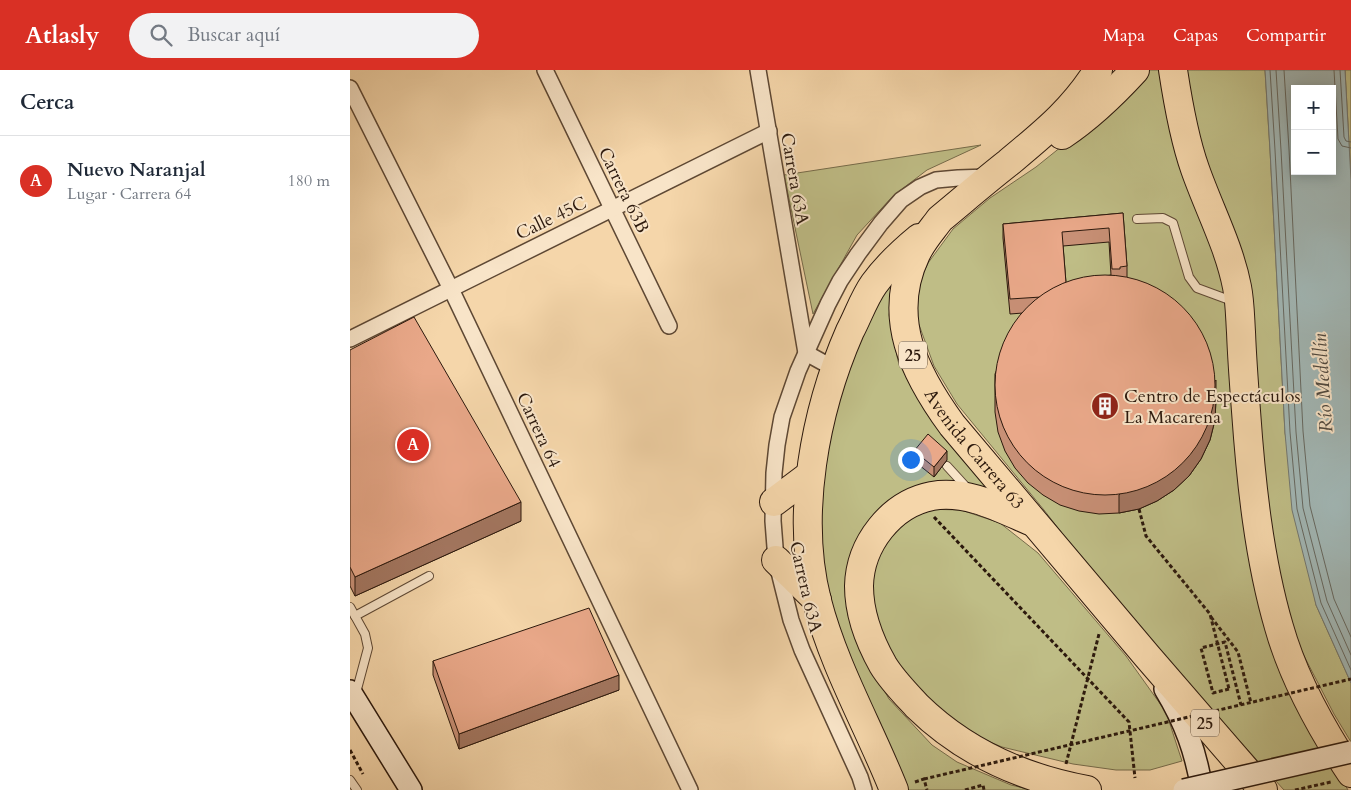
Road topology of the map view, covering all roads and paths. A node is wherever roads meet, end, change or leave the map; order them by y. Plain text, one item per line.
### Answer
1 (545, 70) edge
2 (758, 70) edge
3 (1098, 70) edge
4 (1135, 70) edge
5 (1173, 70) edge
6 (350, 88) edge
7 (768, 132) junction
8 (990, 178) junction
9 (612, 209) junction
10 (940, 219) junction
11 (1137, 219) dead end
12 (451, 289) junction
13 (1239, 304) junction
14 (669, 326) dead end
15 (350, 339) edge
16 (806, 353) junction
17 (835, 369) junction
18 (947, 466) dead end
19 (810, 475) junction
20 (978, 500) junction
21 (918, 501) junction
22 (774, 502) junction
23 (1139, 509) dead end
24 (1037, 524) junction
25 (776, 560) junction
26 (429, 576) dead end
27 (817, 600) junction
28 (350, 606) edge
29 (1106, 607) junction
30 (1210, 614) junction
31 (355, 616) junction
32 (1147, 656) junction
33 (1088, 679) junction
34 (1351, 679) edge
35 (352, 696) edge
36 (1251, 703) junction
37 (1241, 705) junction
38 (350, 750) edge
39 (1351, 752) edge
40 (1065, 769) dead end
41 (363, 774) dead end
42 (1342, 777) edge
43 (924, 778) junction
44 (1135, 778) dead end
45 (350, 780) edge
46 (357, 790) edge
47 (411, 790) edge
48 (690, 790) edge
49 (864, 790) edge
50 (894, 790) edge
51 (918, 790) edge
52 (927, 790) edge
53 (965, 790) edge
54 (984, 790) edge
55 (1087, 790) edge
56 (1184, 790) edge
57 (1202, 790) edge
58 (1263, 790) edge
59 (1295, 790) edge

1 - 9 street, Carrera 63B
2 - 7 street, Carrera 63A
3 - 8 highway, Avenida Carrera 63 / 25
4 - 8 highway
5 - 13 highway
6 - 12 street, Carrera 64
7 - 9 street, Calle 45C
7 - 16 street, Carrera 63A
8 - 10 highway, Avenida Carrera 63 / 25
8 - 16 street, Carrera 63A
9 - 12 street, Calle 45C
9 - 14 street, Carrera 63B
10 - 17 highway
10 - 24 highway, Avenida Carrera 63 / 25
11 - 13 lane
12 - 15 street, Calle 45C
12 - 48 street, Carrera 64
13 - 42 highway
16 - 17 street
16 - 22 street, Carrera 63A
17 - 19 highway
18 - 20 lane
19 - 22 highway
19 - 27 highway
20 - 21 highway
20 - 24 highway
21 - 33 path
21 - 55 highway
22 - 25 street, Carrera 63A
23 - 30 path
24 - 29 highway, Avenida Carrera 63 / 25
25 - 27 highway
25 - 49 street, Carrera 63A
26 - 31 lane
27 - 50 highway
28 - 31 lane
29 - 32 highway, Avenida Carrera 63 / 25
29 - 33 path
30 - 36 path
30 - 37 path, bridge
31 - 35 lane
32 - 57 main road
32 - 58 highway, Avenida Carrera 63 / 25
33 - 40 path
33 - 44 path
34 - 36 path, bridge
35 - 47 main road
36 - 37 path, bridge
37 - 43 path, bridge
38 - 41 path
39 - 56 main road, bridge
42 - 59 path
43 - 51 path
43 - 52 path
45 - 46 lane
53 - 54 path

